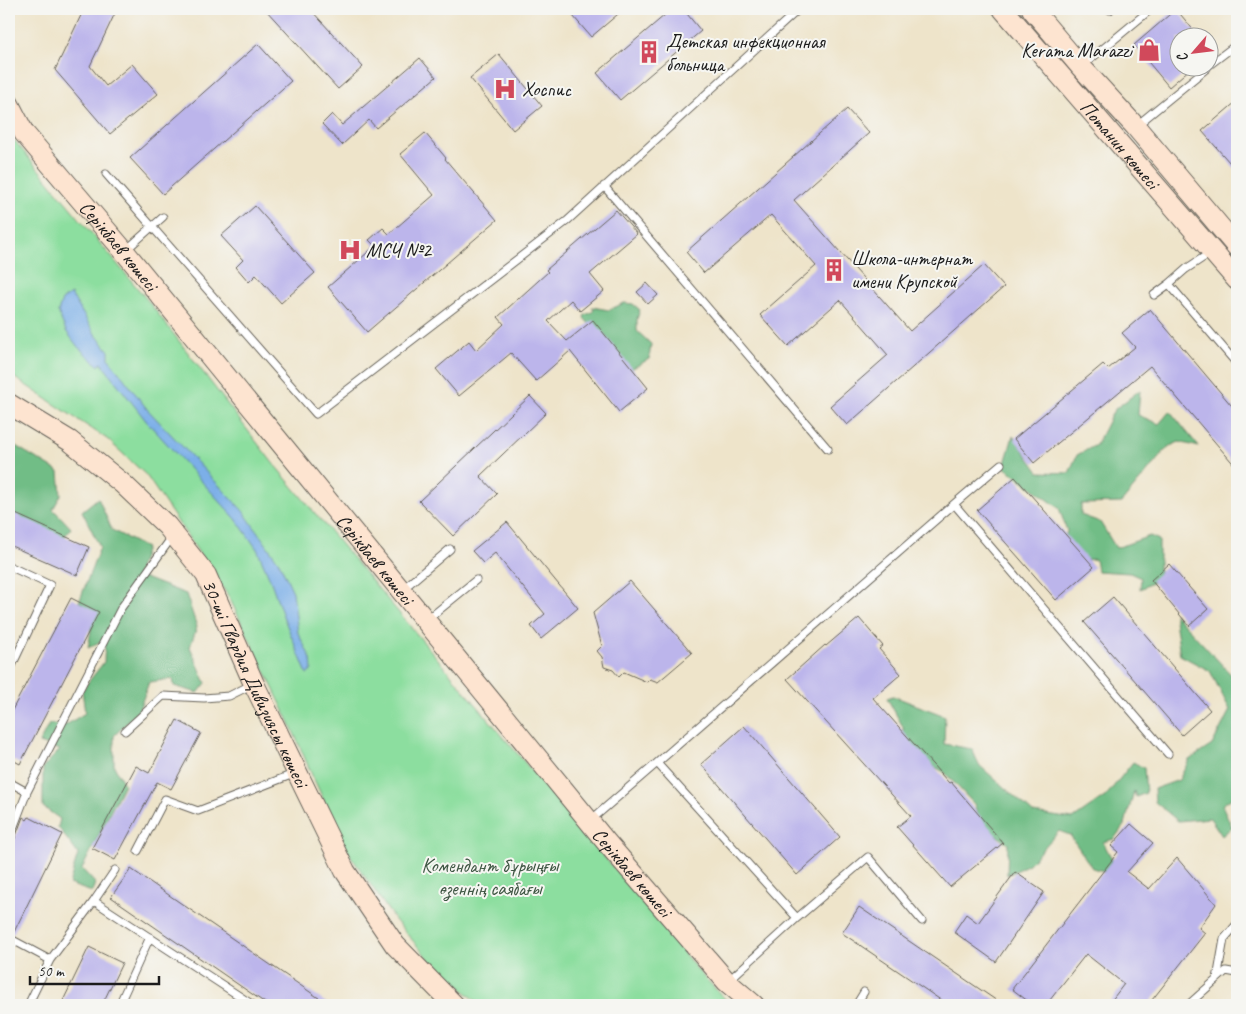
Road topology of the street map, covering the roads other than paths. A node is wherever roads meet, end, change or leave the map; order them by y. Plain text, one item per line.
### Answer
1 (799, 9) edge
2 (1002, 9) edge
3 (1032, 9) edge
4 (1151, 9) edge
5 (1237, 44) edge
6 (1218, 59) edge
7 (1081, 67) junction
8 (1194, 78) edge
9 (9, 104) edge
10 (1135, 126) junction
11 (106, 174) dead end
12 (604, 186) junction
13 (164, 217) dead end
14 (152, 227) junction
15 (1237, 247) edge
16 (124, 251) junction
17 (1212, 251) junction
18 (1237, 280) edge
19 (1169, 284) junction
20 (1154, 295) dead end
21 (1237, 364) edge
22 (9, 404) edge
23 (828, 449) dead end
24 (1001, 464) dead end
25 (954, 504) junction
26 (174, 534) junction
27 (450, 550) dead end
28 (9, 566) edge
29 (476, 580) dead end
30 (401, 591) junction
31 (426, 621) junction
32 (9, 672) edge
33 (254, 684) junction
34 (125, 732) dead end
35 (1168, 754) dead end
36 (657, 763) junction
37 (297, 773) junction
38 (9, 782) edge
39 (27, 792) junction
40 (589, 821) junction
41 (9, 839) edge
42 (138, 852) dead end
43 (115, 870) dead end
44 (94, 901) junction
45 (797, 918) junction
46 (922, 921) dead end
47 (1237, 924) edge
48 (150, 937) junction
49 (9, 938) edge
50 (50, 960) junction
51 (1237, 974) edge
52 (1217, 980) junction
53 (727, 982) junction
54 (864, 992) dead end
55 (28, 1005) edge
56 (119, 1005) edge
57 (253, 1005) edge
58 (454, 1005) edge
59 (754, 1005) edge
60 (856, 1005) edge
61 (1188, 1005) edge

1 - 12 lane
2 - 17 street, Потанин көшесі
3 - 7 street, Потанин көшесі
4 - 7 lane
5 - 6 lane
7 - 10 street, Потанин көшесі
8 - 10 lane
9 - 16 street, Серікбаев көшесі
10 - 15 street, Потанин көшесі
11 - 14 lane
12 - 14 lane
12 - 23 lane
13 - 14 lane
14 - 16 lane
16 - 30 street, Серікбаев көшесі
17 - 18 street, Потанин көшесі
17 - 19 lane
19 - 20 lane
19 - 21 lane
22 - 26 street, 30-ші Гвардия Дивизиясы көшесі
24 - 25 lane
25 - 35 lane
25 - 36 lane
26 - 33 street, 30-ші Гвардия Дивизиясы көшесі
26 - 39 lane
27 - 30 lane
28 - 32 lane
29 - 31 lane
30 - 31 street, Серікбаев көшесі
31 - 40 street, Серікбаев көшесі
33 - 34 lane
33 - 37 street, 30-ші Гвардия Дивизиясы көшесі
36 - 40 lane
36 - 45 lane
37 - 42 lane
37 - 58 street, 30-ші Гвардия Дивизиясы көшесі
38 - 39 lane
39 - 41 lane
40 - 53 street, Серікбаев көшесі
43 - 44 lane
44 - 48 lane
44 - 50 lane
45 - 46 lane
45 - 53 lane
47 - 52 lane
48 - 56 lane
48 - 57 lane
49 - 50 lane
50 - 55 lane
51 - 52 lane
52 - 61 lane
53 - 59 street, Серікбаев көшесі
54 - 60 lane

